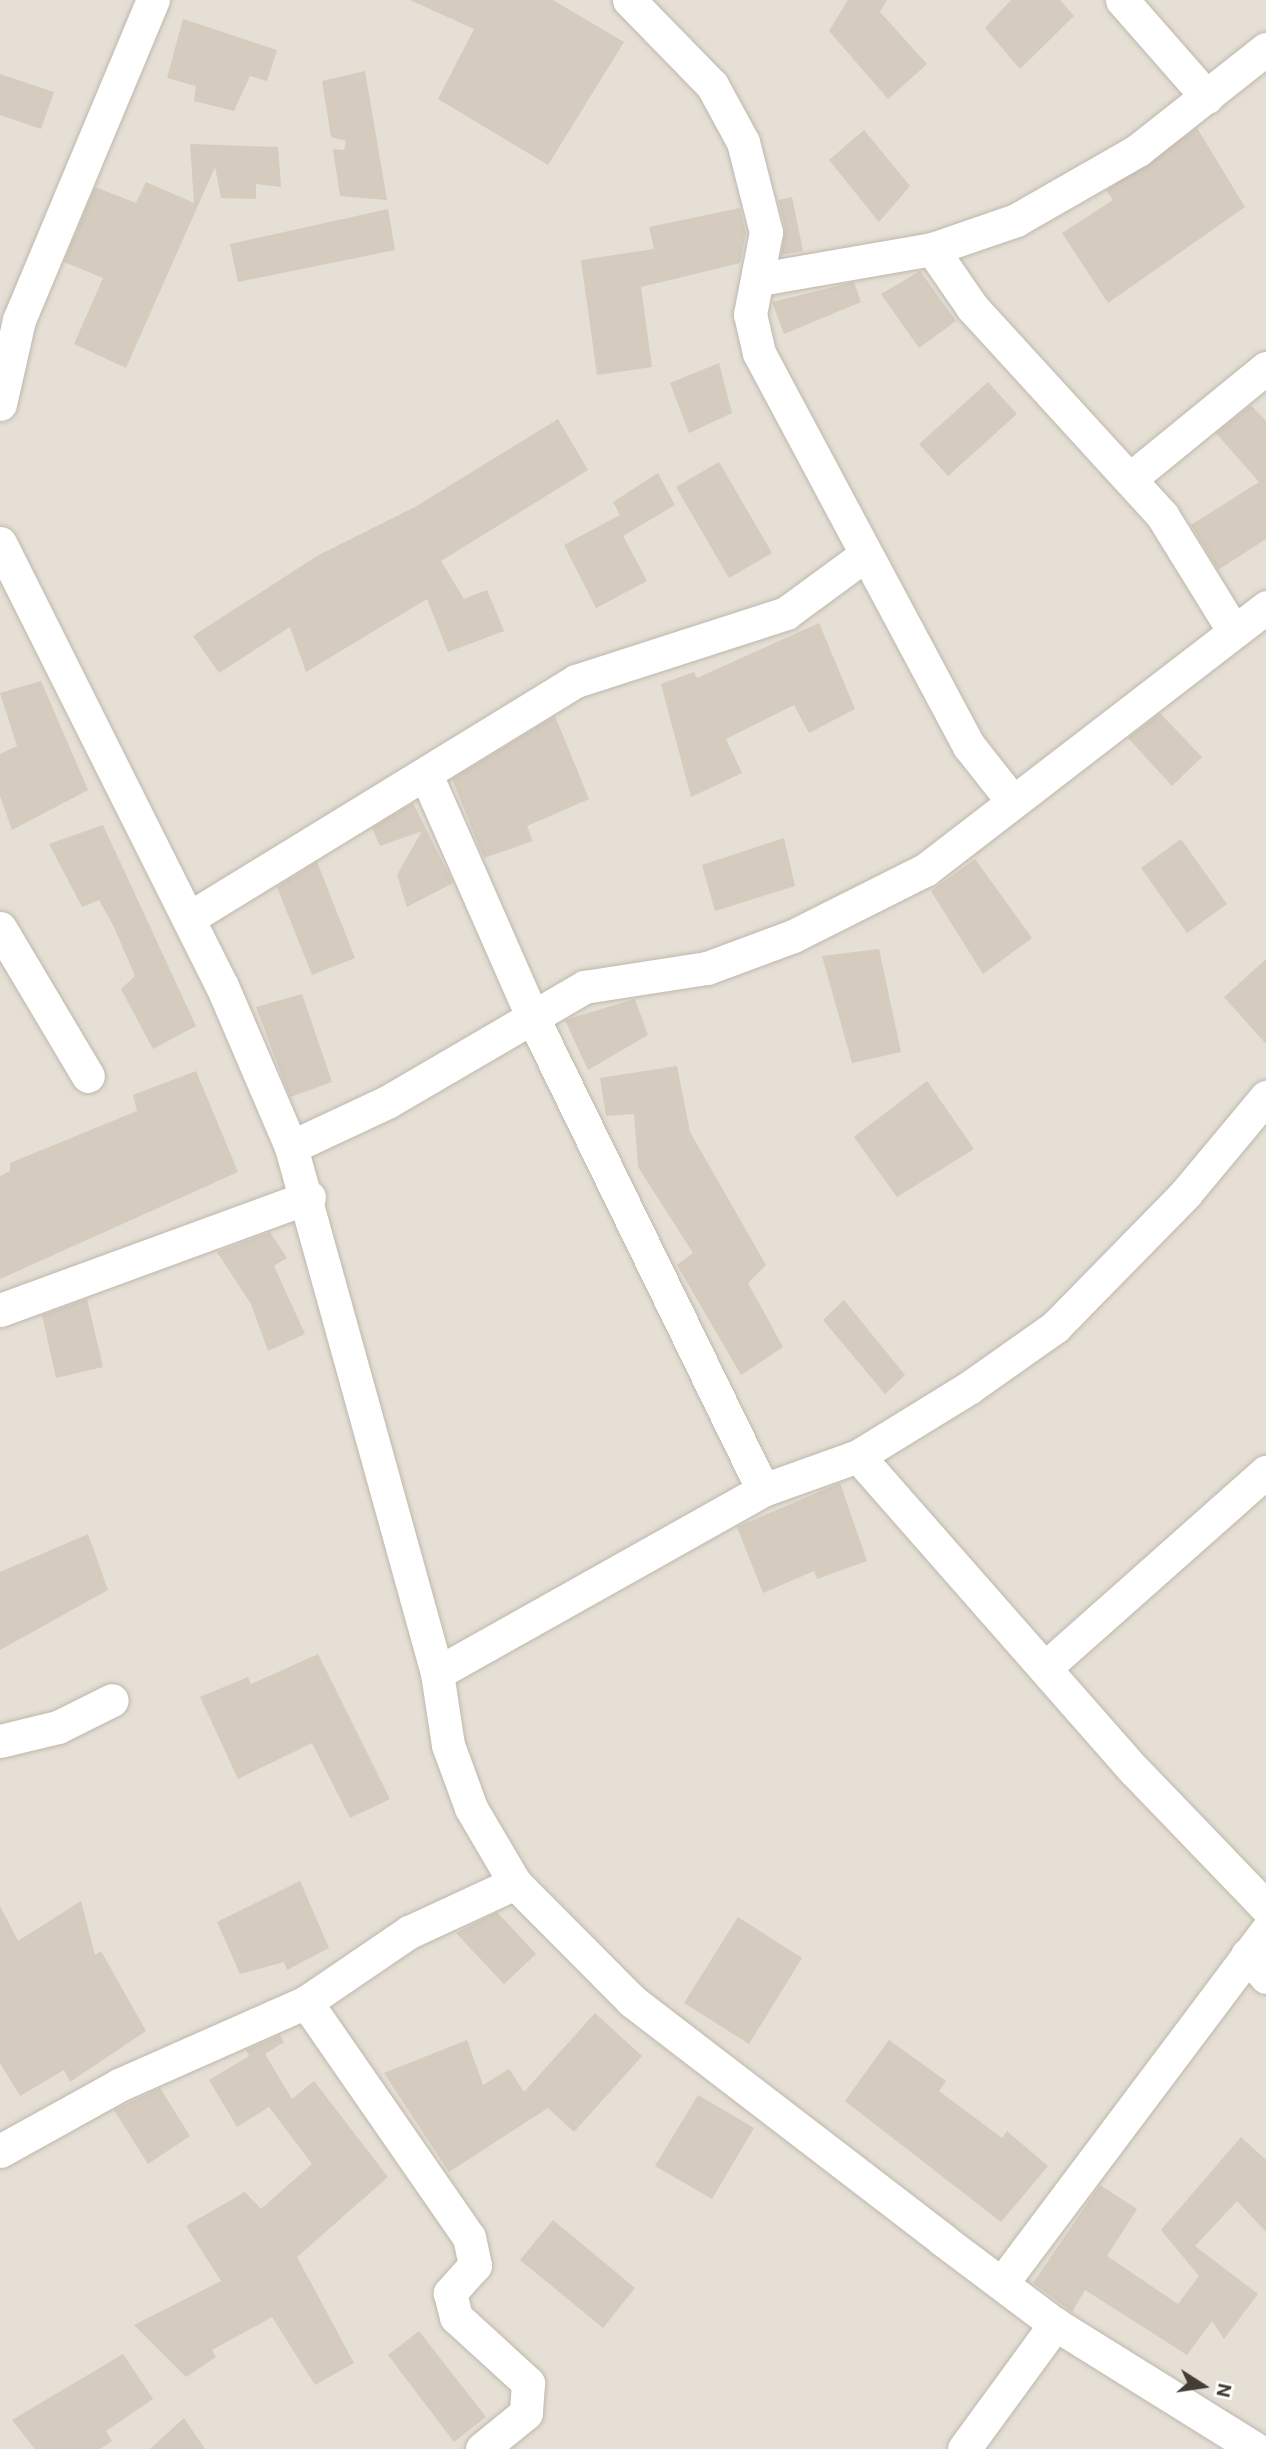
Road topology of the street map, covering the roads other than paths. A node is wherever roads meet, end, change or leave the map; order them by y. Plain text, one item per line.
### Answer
1 (153, 0) edge
2 (629, 0) edge
3 (1122, 0) edge
4 (1266, 49) edge
5 (1207, 97) junction
6 (932, 249) junction
7 (760, 279) junction
8 (1266, 369) edge
9 (0, 404) edge
10 (1130, 478) junction
11 (0, 542) edge
12 (865, 555) junction
13 (1266, 607) edge
14 (1233, 630) junction
15 (427, 777) junction
16 (1013, 803) junction
17 (189, 918) junction
18 (0, 928) edge
19 (532, 1016) junction
20 (88, 1076) dead end
21 (1266, 1097) edge
22 (291, 1147) junction
23 (309, 1197) junction
24 (0, 1310) edge
25 (858, 1456) junction
26 (1266, 1472) edge
27 (764, 1490) junction
28 (1046, 1667) junction
29 (436, 1673) junction
30 (112, 1700) dead end
31 (0, 1741) edge
32 (515, 1883) junction
33 (1266, 1907) edge
34 (1260, 1955) edge
35 (306, 2002) junction
36 (0, 2151) edge
37 (1002, 2283) junction
38 (1055, 2324) junction
39 (482, 2449) edge
40 (964, 2449) edge
41 (1256, 2449) edge

1 - 9 street
2 - 7 street
3 - 5 street
4 - 5 street
5 - 6 street
6 - 7 street
6 - 10 street
7 - 12 street
8 - 10 street
10 - 14 street
11 - 17 street
12 - 15 street
12 - 16 street
13 - 14 street
14 - 16 street
15 - 17 street
15 - 19 street
16 - 19 street
17 - 22 street
18 - 20 street
19 - 22 street
19 - 27 street
21 - 25 street
22 - 23 street
23 - 24 street
23 - 29 street
25 - 27 street
25 - 28 street
26 - 28 street
27 - 29 street
28 - 33 street
29 - 32 street
30 - 31 street
32 - 35 street
32 - 37 street
34 - 37 street
35 - 36 street
35 - 39 street
37 - 38 street
38 - 40 street
38 - 41 street

